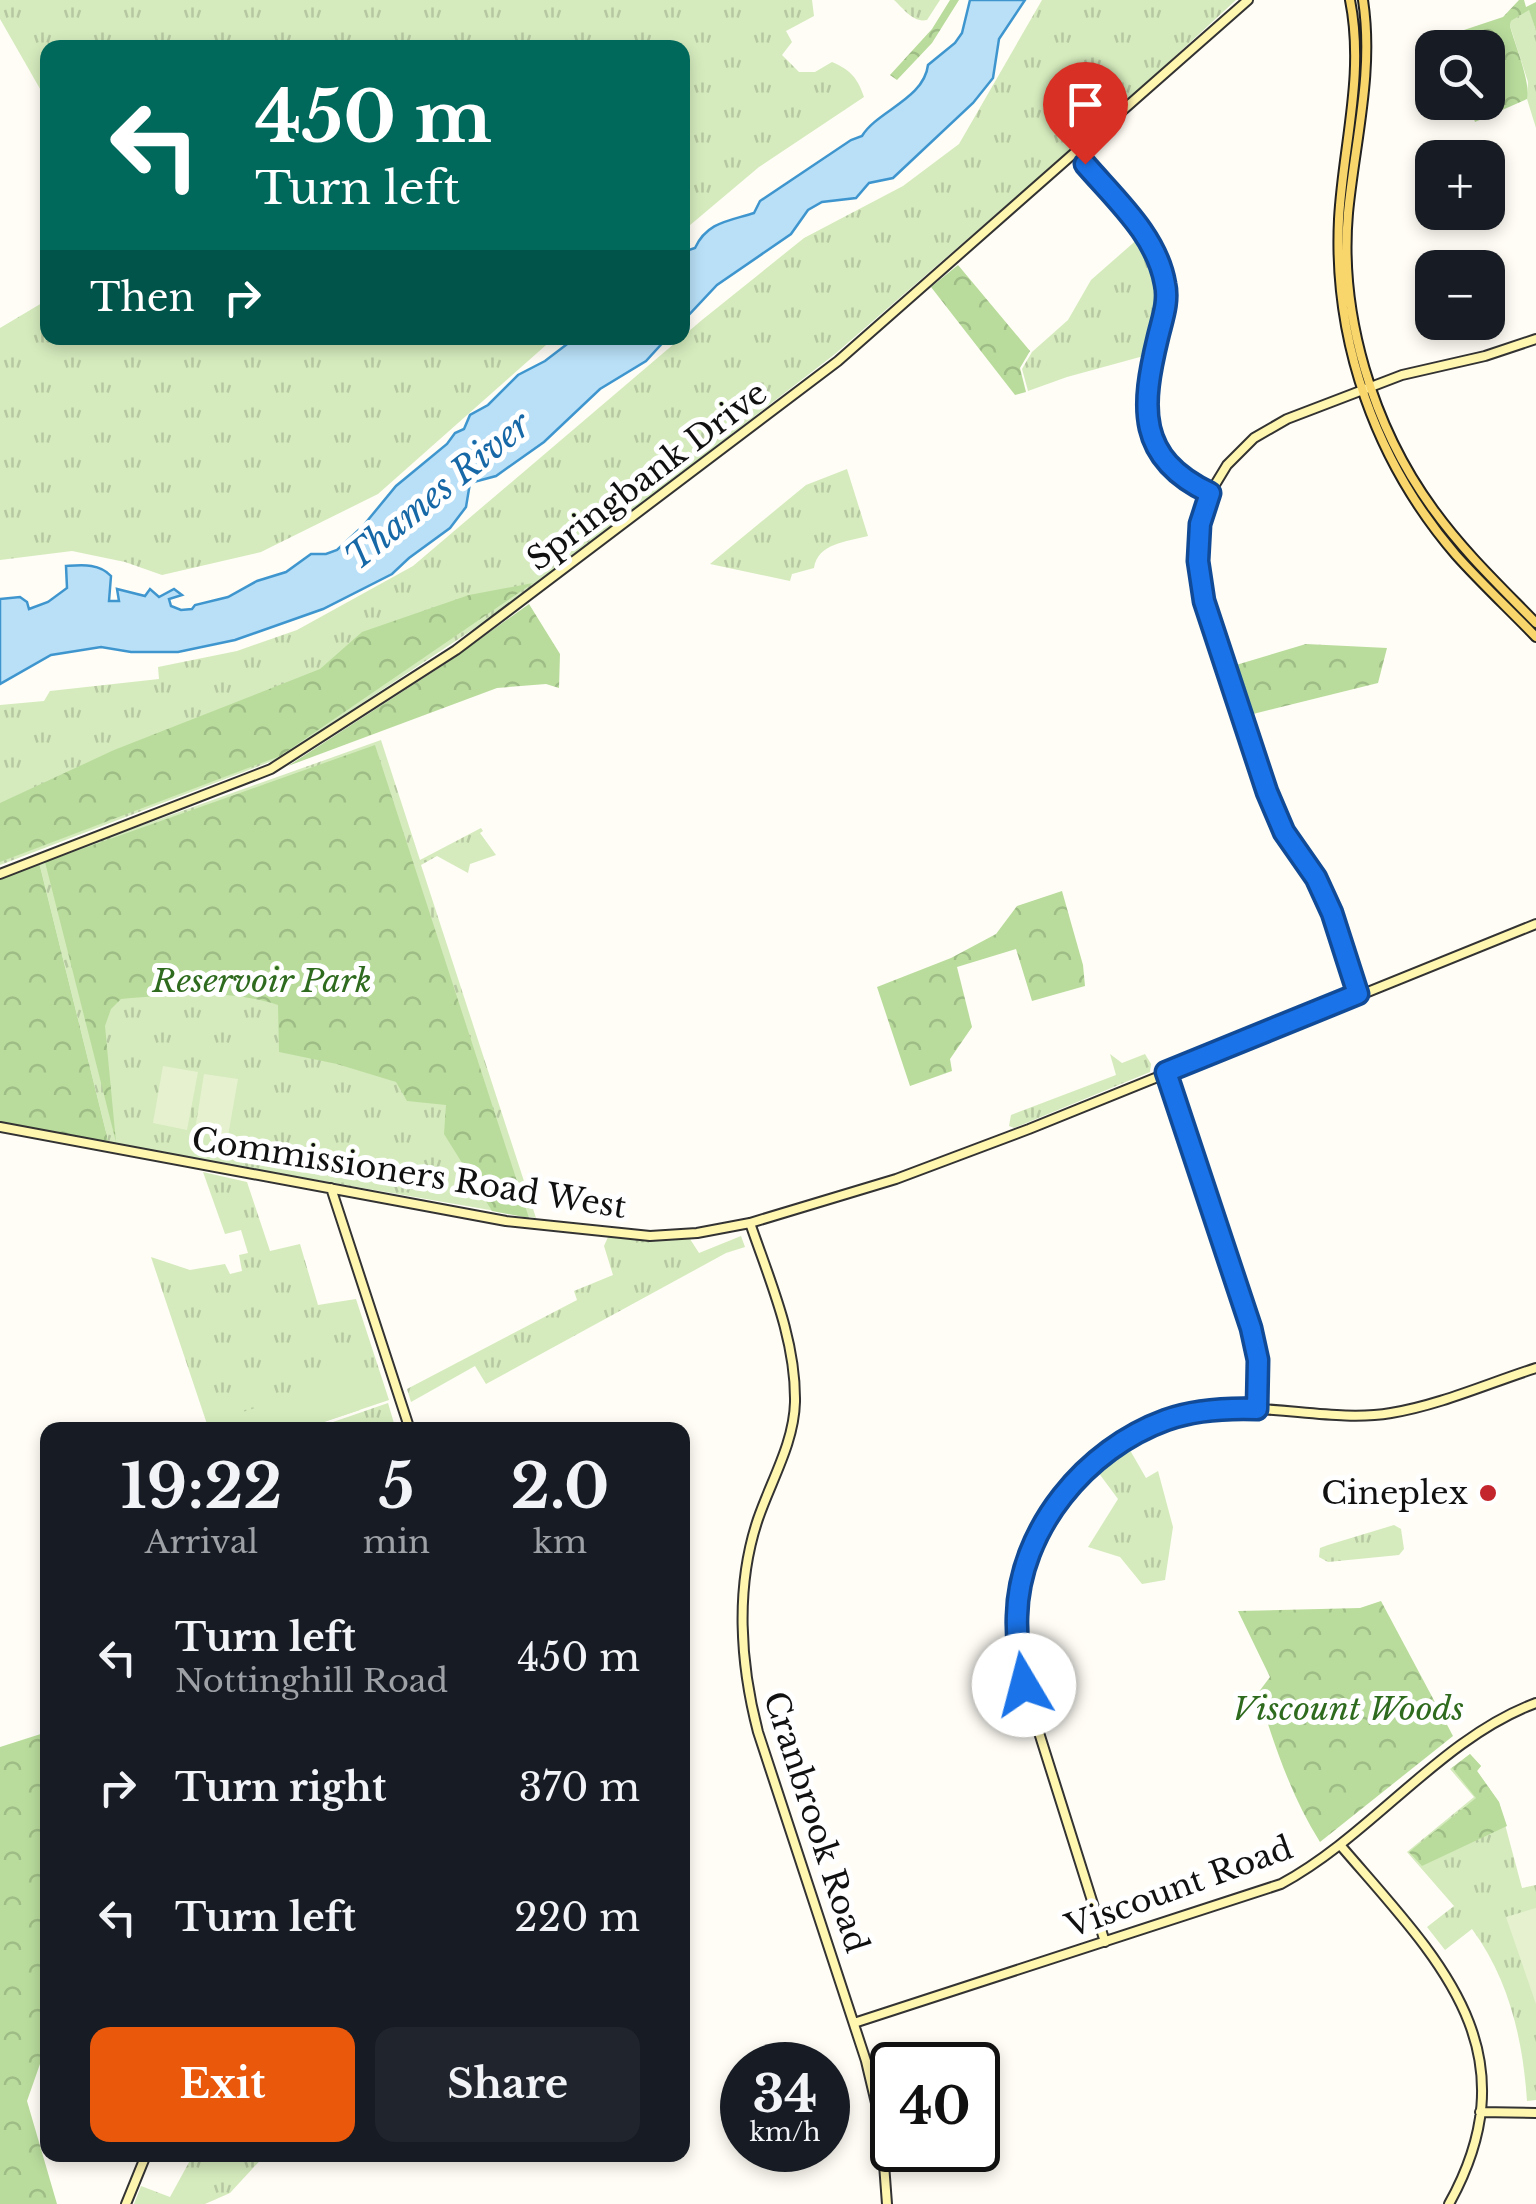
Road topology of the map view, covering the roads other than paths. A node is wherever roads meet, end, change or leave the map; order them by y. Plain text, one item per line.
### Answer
1 (1248, 0) edge
2 (1350, 0) edge
3 (1362, 0) edge
4 (1075, 152) junction
5 (1536, 339) edge
6 (1366, 388) junction
7 (1210, 493) junction
8 (1536, 622) edge
9 (1536, 637) edge
10 (0, 874) edge
11 (1536, 924) edge
12 (1358, 994) junction
13 (1166, 1072) junction
14 (0, 1127) edge
15 (332, 1188) junction
16 (750, 1223) junction
17 (1536, 1368) edge
18 (1257, 1409) junction
19 (407, 1422) edge
20 (1536, 1702) edge
21 (1341, 1846) junction
22 (1105, 1942) junction
23 (854, 2023) junction
24 (1480, 2112) junction
25 (1536, 2113) edge
26 (143, 2162) edge
27 (126, 2204) edge
28 (887, 2204) edge
29 (1449, 2204) edge

1 - 4 street, Springbank Drive
2 - 6 main road
3 - 6 main road
4 - 7 street
4 - 10 street, Springbank Drive
5 - 6 street
6 - 7 street
6 - 8 main road
6 - 9 main road
7 - 12 street
11 - 12 street, Commissioners Road West
12 - 13 street, Commissioners Road West
13 - 16 street, Commissioners Road West
13 - 18 street
14 - 15 street, Commissioners Road West
15 - 16 street, Commissioners Road West
15 - 19 street
16 - 23 street, Cranbrook Road
17 - 18 street
18 - 22 street
20 - 21 street, Viscount Road
21 - 22 street, Viscount Road
21 - 24 street
22 - 23 street, Viscount Road
23 - 28 street, Cranbrook Road
24 - 25 street
24 - 29 street
26 - 27 street

